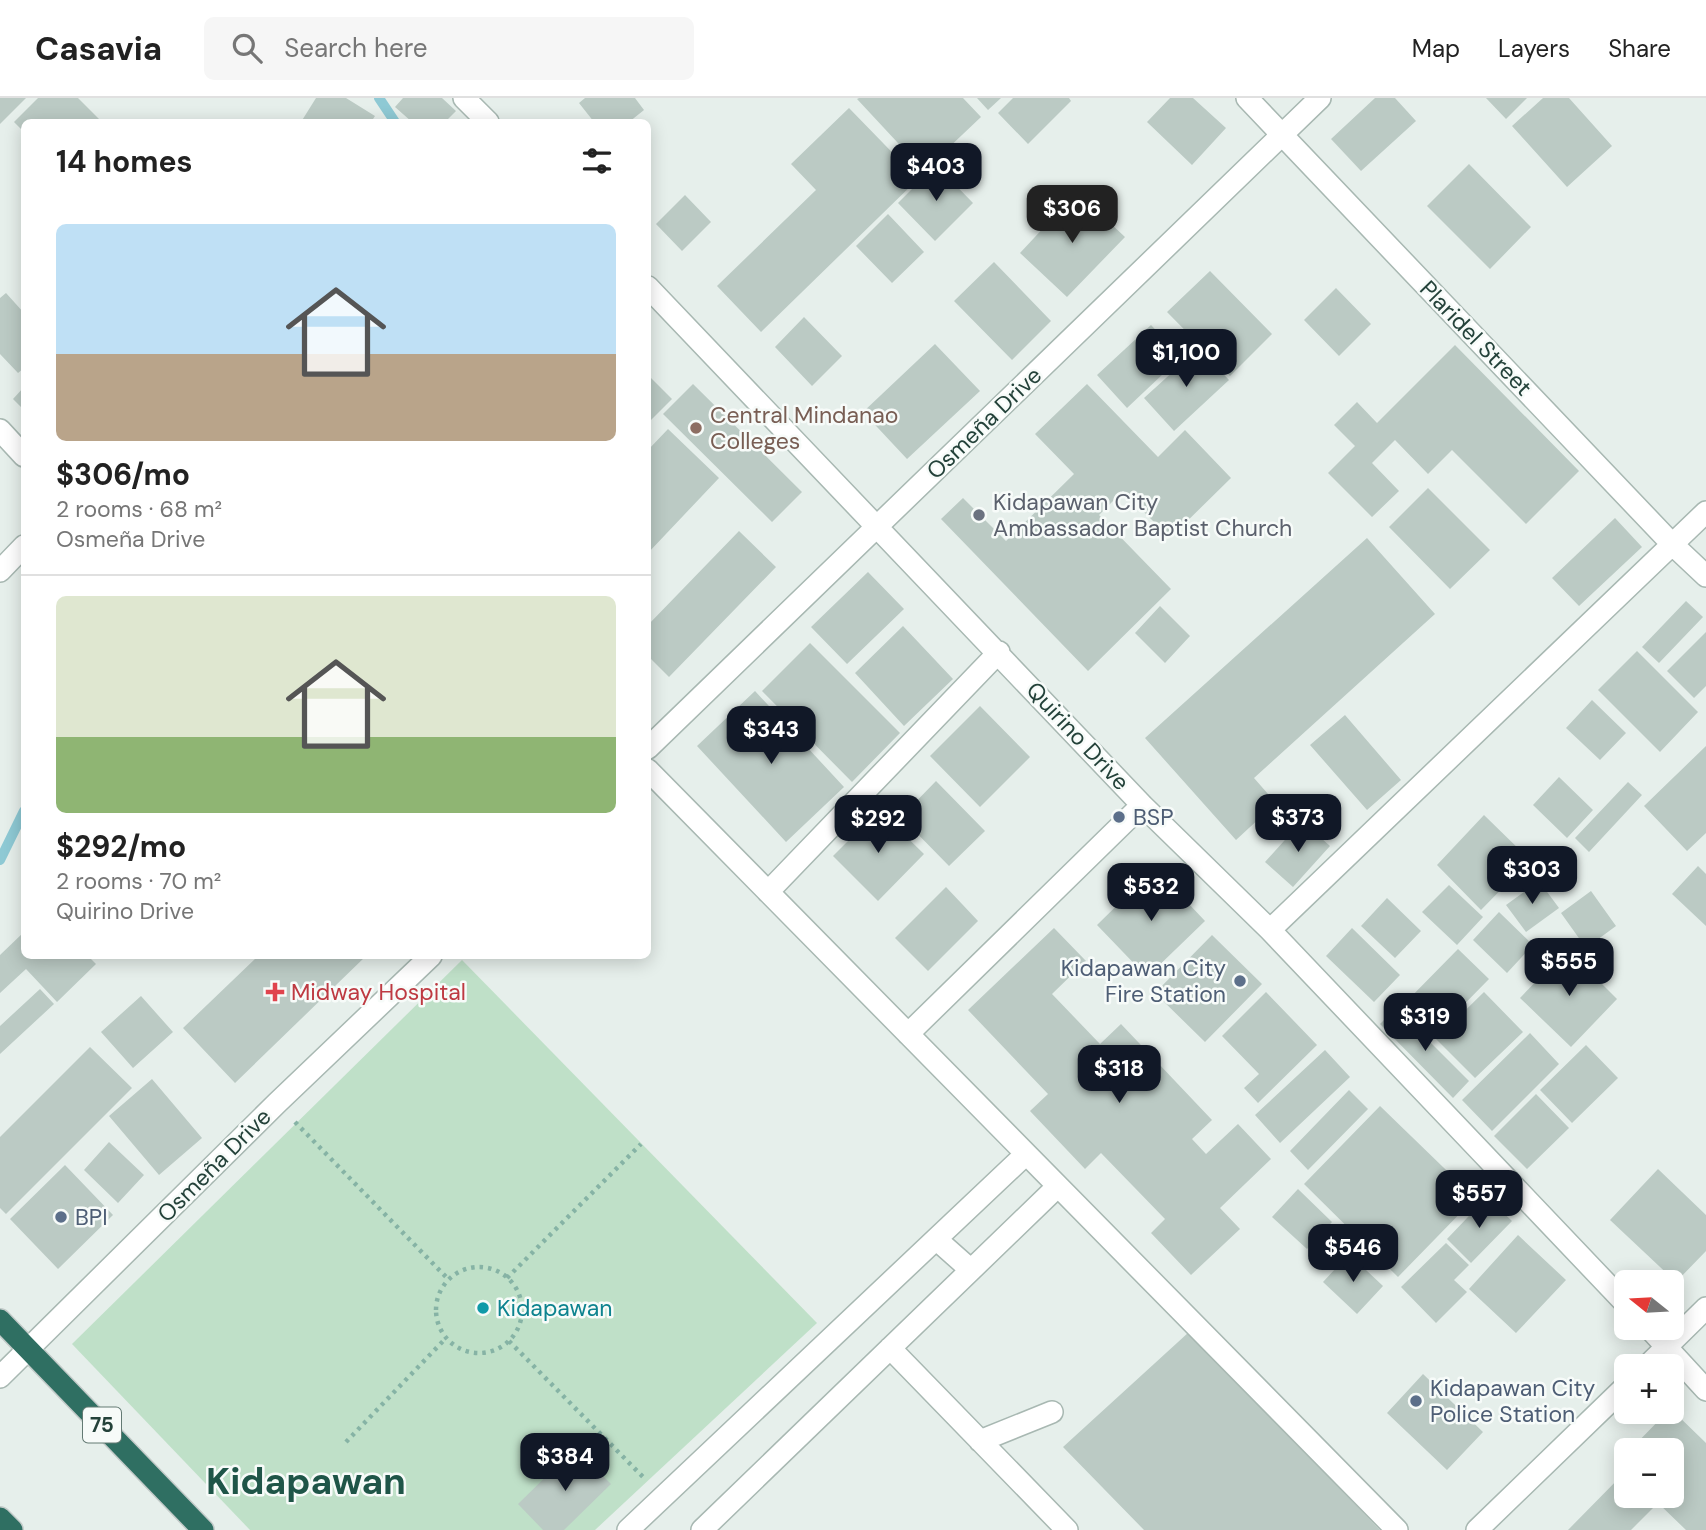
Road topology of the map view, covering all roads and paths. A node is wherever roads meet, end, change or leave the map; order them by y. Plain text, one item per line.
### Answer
1 (1247, 98) edge
2 (1320, 98) edge
3 (1283, 135) junction
4 (651, 290) edge
5 (0, 430) edge
6 (21, 453) edge
7 (1706, 512) edge
8 (877, 526) junction
9 (1672, 544) junction
10 (21, 549) edge
11 (0, 572) edge
12 (1706, 576) edge
13 (999, 652) junction
14 (651, 745) edge
15 (651, 773) edge
16 (1142, 805) junction
17 (768, 892) junction
18 (1270, 930) junction
19 (428, 959) edge
20 (908, 1034) junction
21 (277, 1103) junction
22 (641, 1144) dead end
23 (1026, 1154) junction
24 (1058, 1186) junction
25 (936, 1239) junction
26 (971, 1270) junction
27 (507, 1278) junction
28 (449, 1280) junction
29 (1614, 1291) edge
30 (1706, 1308) edge
31 (0, 1320) edge
32 (446, 1338) junction
33 (1659, 1340) edge
34 (509, 1341) junction
35 (1666, 1347) junction
36 (890, 1348) junction
37 (29, 1349) junction
38 (1659, 1354) edge
39 (0, 1377) edge
40 (1706, 1390) edge
41 (1614, 1398) edge
42 (1052, 1412) dead end
43 (980, 1441) junction
44 (346, 1443) dead end
45 (663, 1497) junction
46 (0, 1518) edge
47 (716, 1525) edge
48 (12, 1530) edge
49 (203, 1530) edge
50 (628, 1530) edge
51 (1067, 1530) edge
52 (1397, 1530) edge
53 (1477, 1530) edge

1 - 3 street, Plaridel Street
2 - 3 street, Osmeña Drive
3 - 8 street, Osmeña Drive
3 - 9 street, Plaridel Street
4 - 8 street, Quirino Drive
5 - 6 street
7 - 9 street
8 - 13 street, Quirino Drive
8 - 14 street, Osmeña Drive
9 - 12 street, Plaridel Street
9 - 18 street
10 - 11 street
13 - 16 street, Quirino Drive
13 - 17 street
15 - 17 street
16 - 18 street, Quirino Drive
16 - 20 street
17 - 20 street
18 - 29 street, Quirino Drive
19 - 21 street, Osmeña Drive
20 - 23 street
21 - 28 path
21 - 37 street, Osmeña Drive
22 - 27 path
23 - 24 street
23 - 25 street
24 - 26 street
24 - 52 street
25 - 26 street
25 - 45 street
26 - 36 street
27 - 28 path
27 - 34 path
28 - 32 path
30 - 35 street
31 - 37 highway, 75
32 - 34 path
32 - 44 path
33 - 35 street
34 - 45 path
35 - 38 street
35 - 40 street
36 - 43 street
36 - 47 street
37 - 39 street, Osmeña Drive
37 - 49 highway, 75
41 - 53 street
42 - 43 street
43 - 51 street
45 - 50 street
46 - 48 highway

